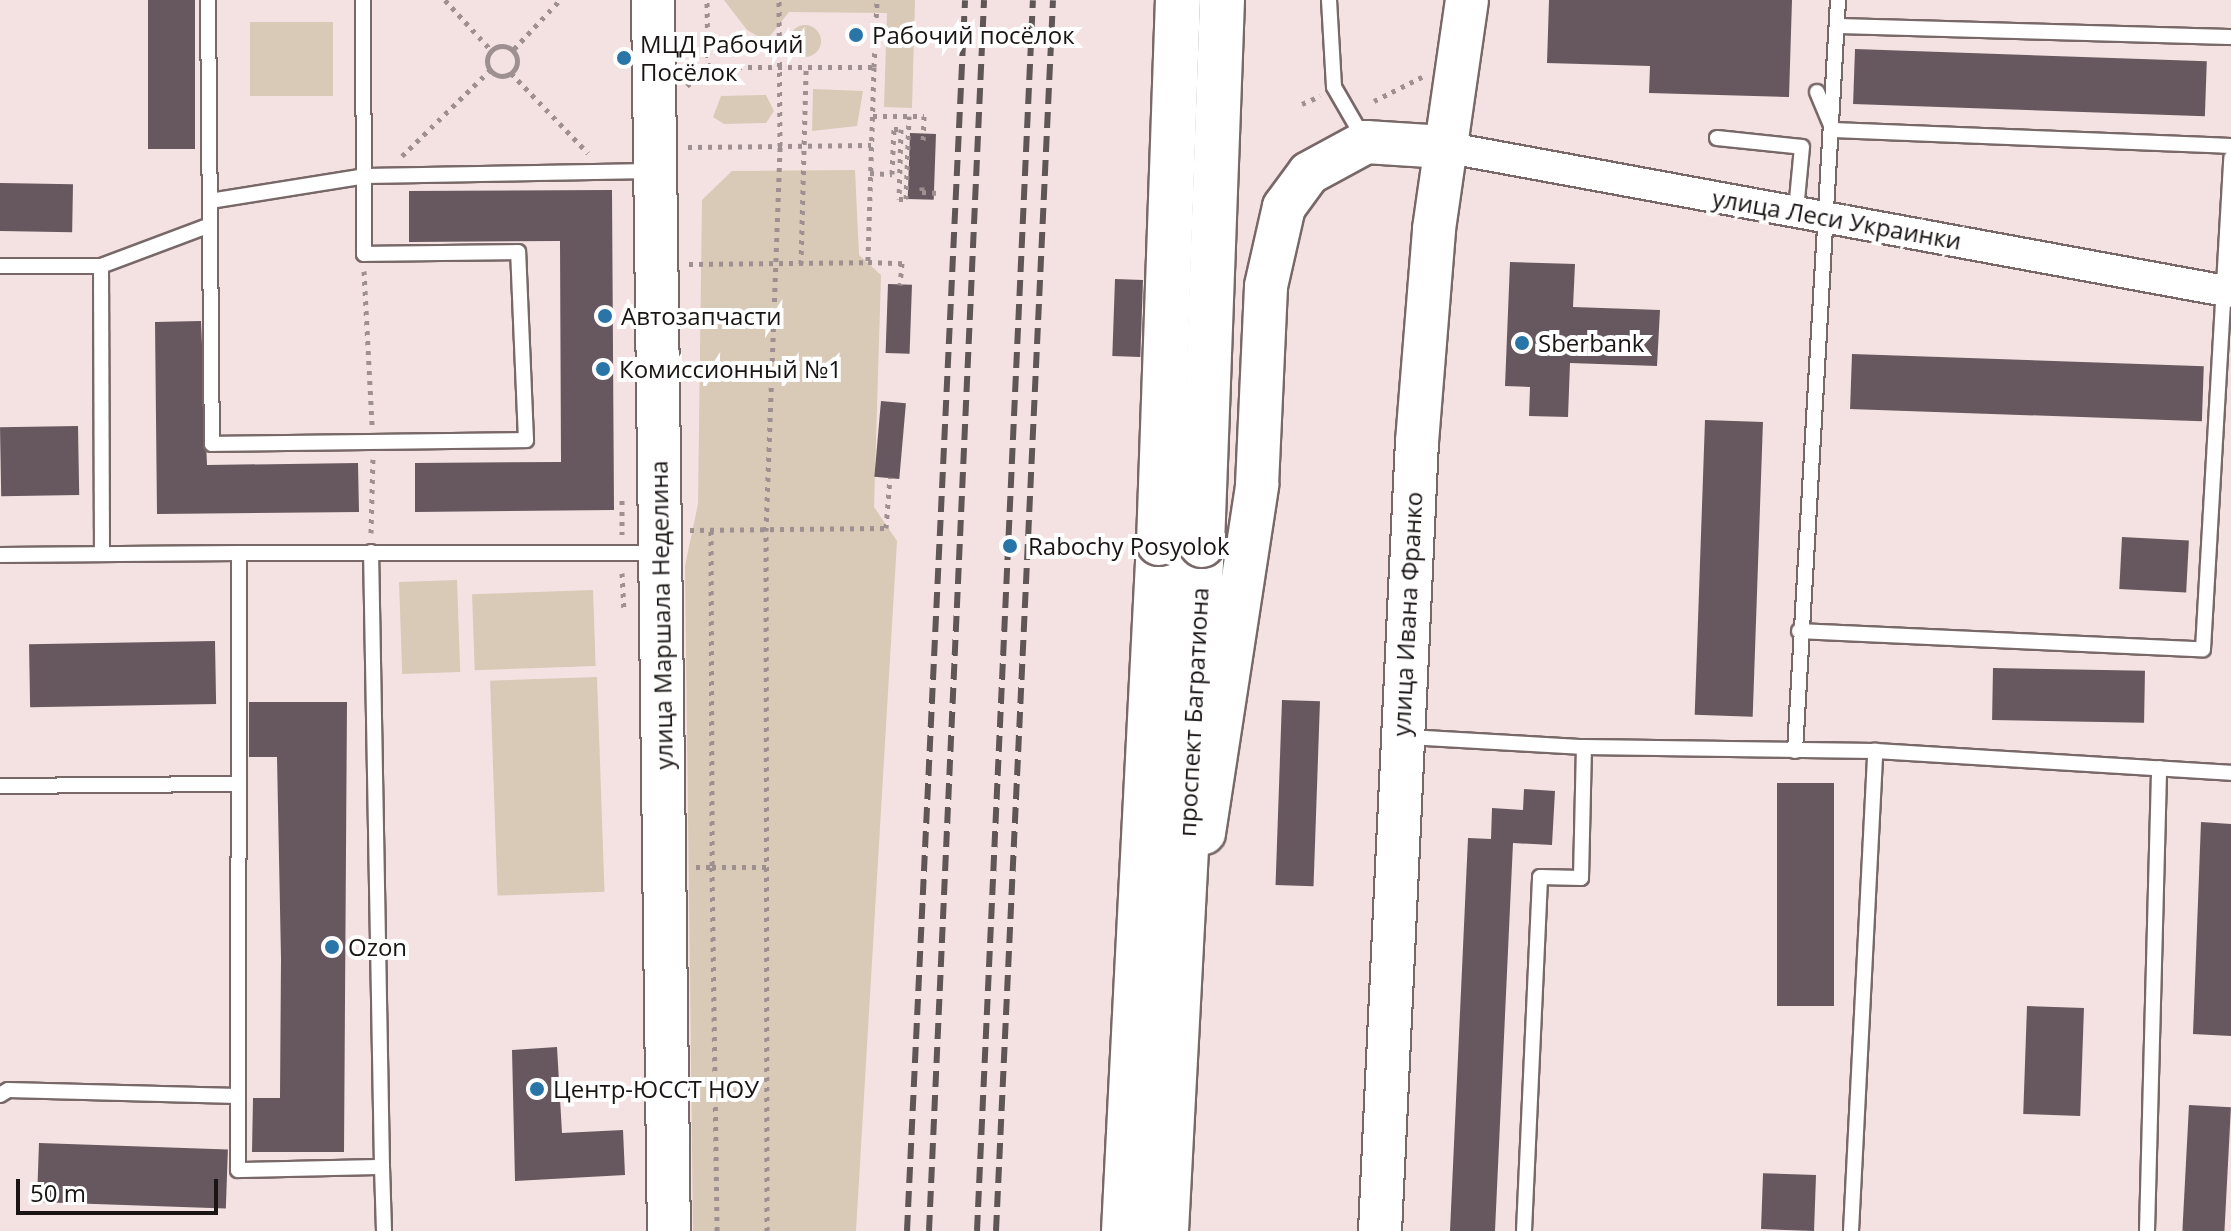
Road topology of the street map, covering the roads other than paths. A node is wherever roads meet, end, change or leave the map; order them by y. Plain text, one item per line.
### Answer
1 (208, 0) edge
2 (363, 0) edge
3 (653, 0) edge
4 (1178, 0) edge
5 (1222, 0) edge
6 (1329, 0) edge
7 (1467, 0) edge
8 (1838, 0) edge
9 (1837, 26) junction
10 (2231, 37) edge
11 (1817, 92) dead end
12 (1833, 130) junction
13 (1717, 138) dead end
14 (1366, 142) junction
15 (2231, 146) edge
16 (1444, 147) junction
17 (2231, 158) edge
18 (676, 161) junction
19 (374, 176) junction
20 (210, 201) junction
21 (1796, 211) junction
22 (1828, 217) junction
23 (210, 225) junction
24 (0, 266) edge
25 (101, 266) junction
26 (2228, 291) edge
27 (1180, 544) junction
28 (371, 552) junction
29 (239, 553) junction
30 (661, 553) junction
31 (102, 554) junction
32 (0, 555) edge
33 (1799, 631) junction
34 (1400, 736) junction
35 (1584, 747) junction
36 (1795, 751) junction
37 (1875, 751) junction
38 (2159, 768) junction
39 (2231, 773) edge
40 (234, 784) junction
41 (0, 786) edge
42 (1178, 1011) junction
43 (0, 1095) edge
44 (238, 1096) junction
45 (382, 1167) junction
46 (384, 1231) edge
47 (669, 1231) edge
48 (1124, 1231) edge
49 (1166, 1231) edge
50 (1380, 1231) edge
51 (1524, 1231) edge
52 (1851, 1231) edge
53 (2147, 1231) edge

1 - 20 lane
2 - 19 lane
3 - 18 street, улица Маршала Неделина
4 - 27 main road, проспект Багратиона, bridge
5 - 27 main road, проспект Багратиона, bridge
6 - 14 lane
7 - 16 street, улица Ивана Франко
8 - 9 lane
9 - 10 lane
9 - 12 lane
11 - 12 lane
12 - 15 lane
12 - 22 lane
13 - 21 lane
14 - 16 street
14 - 42 street
16 - 21 street, улица Леси Украинки
16 - 34 street, улица Ивана Франко
17 - 26 lane
18 - 19 lane
18 - 30 street, улица Маршала Неделина
19 - 20 lane
19 - 23 lane
20 - 23 lane
21 - 22 street, улица Леси Украинки
22 - 26 street, улица Леси Украинки
22 - 33 lane
23 - 25 lane
24 - 25 lane
25 - 31 lane
26 - 33 lane
27 - 42 main road, проспект Багратиона
27 - 48 main road, проспект Багратиона
28 - 29 lane
28 - 30 lane
28 - 45 lane
29 - 31 lane
29 - 40 lane
30 - 47 street, улица Маршала Неделина
31 - 32 lane
33 - 36 lane
34 - 35 lane
34 - 50 street, улица Ивана Франко
35 - 36 lane
35 - 51 lane
36 - 37 lane
37 - 38 lane
37 - 52 lane
38 - 39 lane
38 - 53 lane
40 - 41 lane
40 - 44 lane
42 - 49 main road, проспект Багратиона
43 - 44 lane
44 - 45 lane
45 - 46 lane

